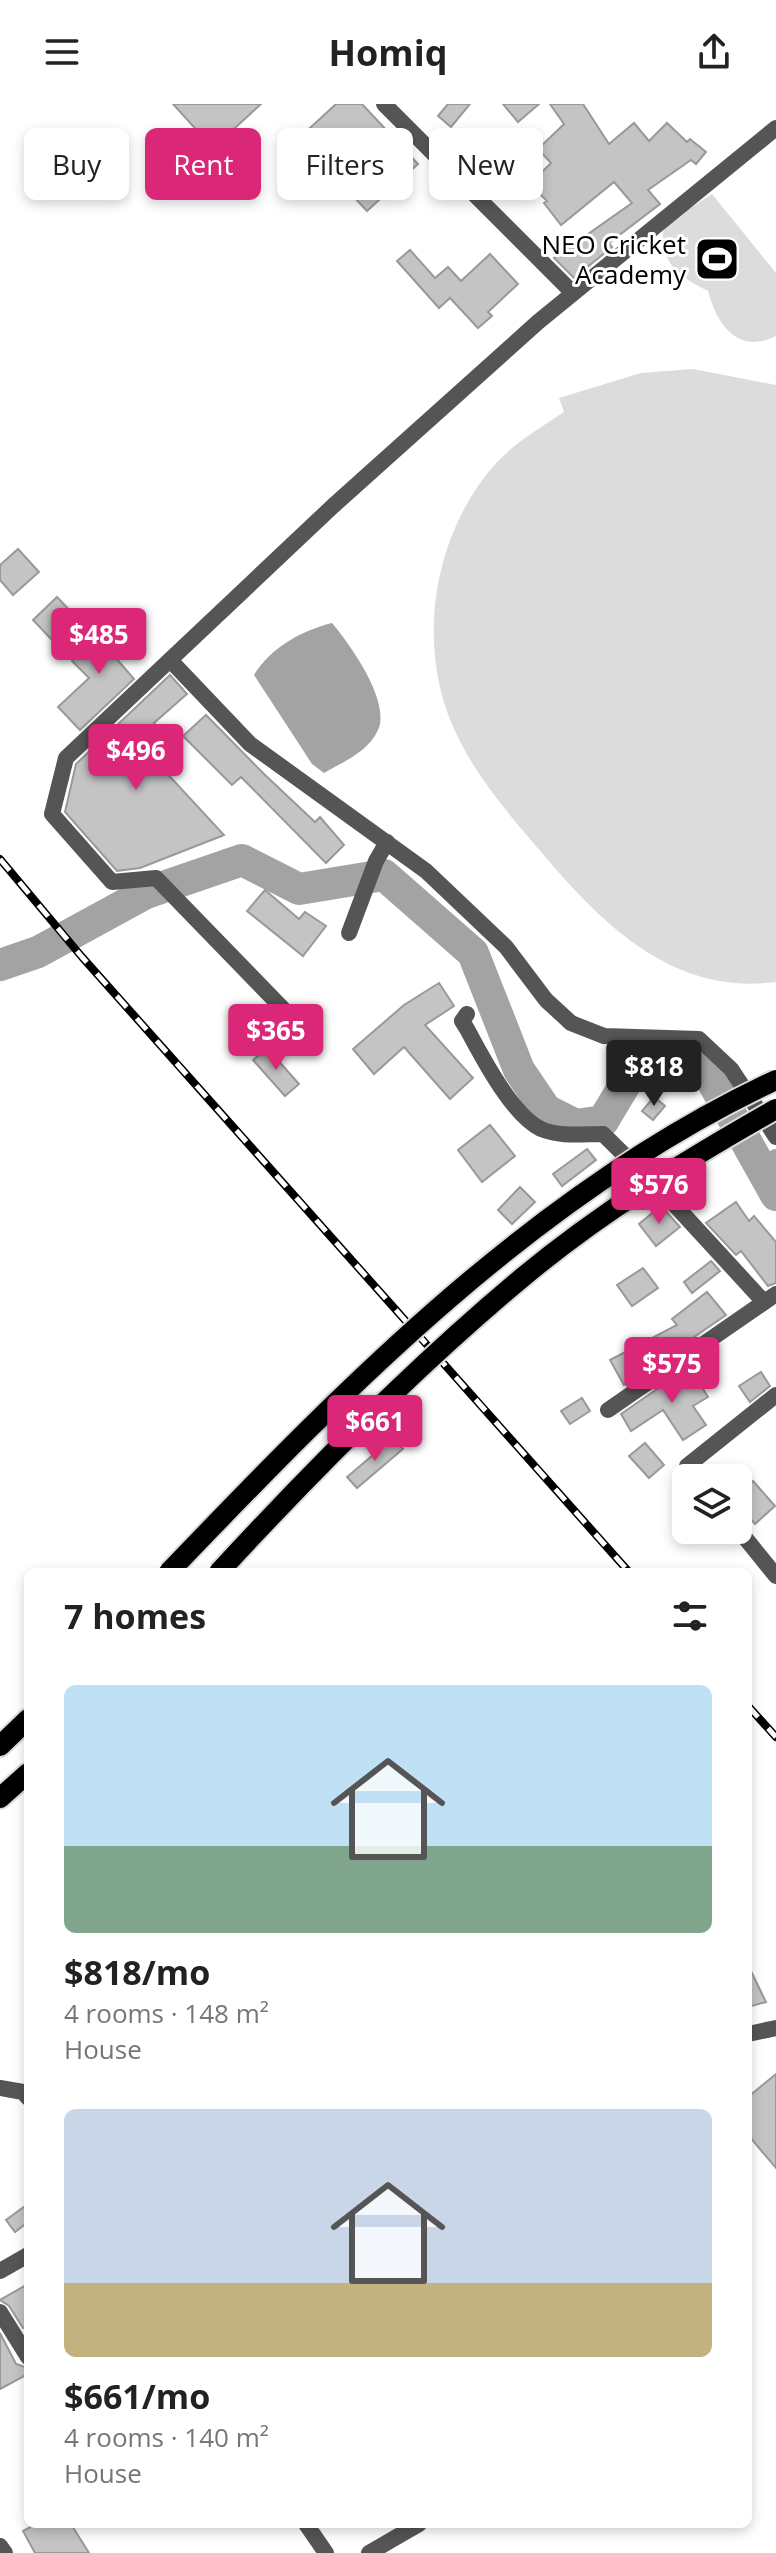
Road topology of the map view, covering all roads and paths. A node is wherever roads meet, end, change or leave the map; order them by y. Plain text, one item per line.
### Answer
1 (384, 104) edge
2 (776, 128) edge
3 (573, 293) junction
4 (170, 660) junction
5 (387, 842) junction
6 (349, 933) dead end
7 (467, 1014) dead end
8 (276, 1034) dead end
9 (776, 1080) edge
10 (776, 1109) edge
11 (776, 1137) edge
12 (770, 1298) edge
13 (776, 1395) edge
14 (608, 1410) dead end
15 (690, 1464) edge
16 (750, 1544) edge
17 (173, 1568) edge
18 (223, 1568) edge
19 (776, 1576) edge
20 (24, 1723) edge
21 (0, 1746) edge
22 (24, 1777) edge
23 (0, 1798) edge
24 (776, 2028) edge
25 (752, 2033) edge
26 (0, 2088) edge
27 (24, 2093) edge
28 (24, 2257) edge
29 (0, 2271) edge
30 (0, 2312) edge
31 (24, 2351) edge
32 (309, 2528) edge
33 (412, 2528) edge
34 (0, 2546) edge
35 (5, 2553) edge
36 (326, 2553) edge
37 (369, 2553) edge

1 - 3 street
2 - 3 street
3 - 4 street
4 - 5 street
4 - 8 street
5 - 6 street
5 - 11 street
7 - 12 street
9 - 17 main road, bridge
10 - 18 main road, bridge
12 - 14 street
13 - 15 street
16 - 19 street
20 - 21 main road
22 - 23 main road
24 - 25 street
26 - 27 street
28 - 29 street
30 - 31 street
32 - 36 street
33 - 37 street
34 - 35 street

